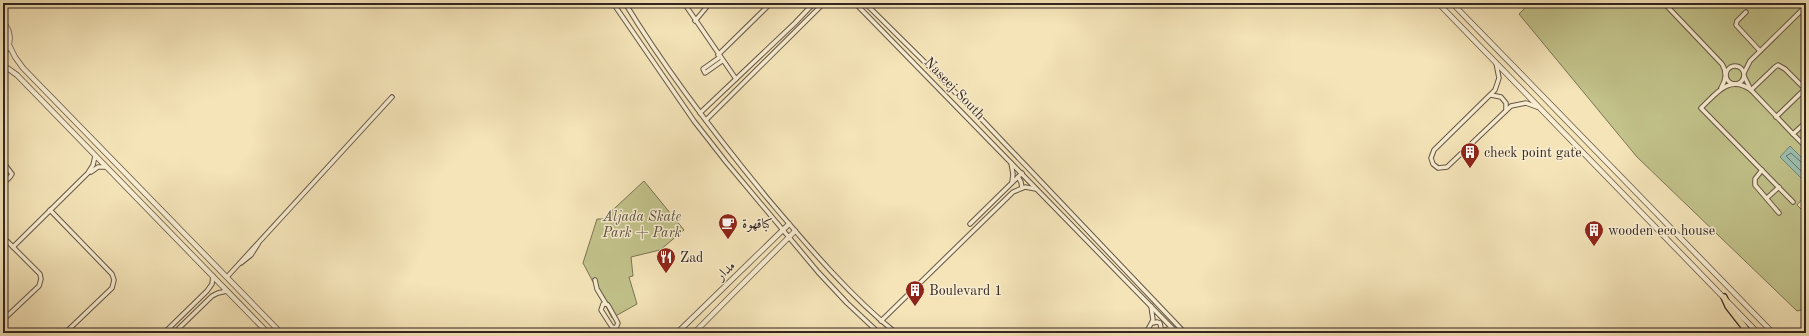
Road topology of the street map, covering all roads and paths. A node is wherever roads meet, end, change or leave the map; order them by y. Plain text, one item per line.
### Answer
1 (613, 3) edge
2 (625, 3) edge
3 (684, 3) edge
4 (710, 3) edge
5 (771, 3) edge
6 (814, 3) edge
7 (824, 3) edge
8 (855, 3) edge
9 (865, 3) edge
10 (1438, 3) edge
11 (1452, 3) edge
12 (1664, 3) edge
13 (1806, 6) edge
14 (1746, 12) dead end
15 (695, 21) junction
16 (3, 22) edge
17 (9, 45) junction
18 (1760, 51) junction
19 (3, 54) edge
20 (720, 58) junction
21 (1718, 59) junction
22 (1750, 61) junction
23 (1495, 62) junction
24 (3, 65) edge
25 (1735, 65) junction
26 (1744, 74) junction
27 (1725, 75) junction
28 (736, 79) junction
29 (1736, 84) junction
30 (1719, 90) junction
31 (1751, 90) junction
32 (1806, 90) edge
33 (1491, 95) junction
34 (392, 97) dead end
35 (1540, 108) junction
36 (1506, 110) junction
37 (700, 113) junction
38 (1776, 117) junction
39 (706, 120) junction
40 (1806, 122) edge
41 (1793, 134) junction
42 (1806, 147) edge
43 (95, 156) junction
44 (3, 162) edge
45 (1011, 162) junction
46 (106, 167) junction
47 (1762, 170) junction
48 (88, 173) junction
49 (1022, 173) junction
50 (1018, 177) junction
51 (1012, 183) junction
52 (3, 184) edge
53 (1779, 187) junction
54 (1022, 188) junction
55 (1038, 189) junction
56 (1767, 198) junction
57 (1793, 202) dead end
58 (50, 210) junction
59 (1779, 213) dead end
60 (789, 224) junction
61 (970, 224) dead end
62 (783, 231) junction
63 (795, 231) junction
64 (3, 237) edge
65 (788, 237) junction
66 (13, 247) junction
67 (212, 276) junction
68 (226, 277) junction
69 (595, 280) dead end
70 (228, 291) junction
71 (1724, 297) junction
72 (606, 304) junction
73 (1151, 305) junction
74 (3, 320) edge
75 (881, 321) junction
76 (1152, 323) junction
77 (615, 328) junction
78 (179, 329) junction
79 (1159, 332) edge
80 (1176, 332) edge
81 (64, 333) edge
82 (164, 333) edge
83 (174, 333) edge
84 (182, 333) edge
85 (268, 333) edge
86 (281, 333) edge
87 (617, 333) edge
88 (676, 333) edge
89 (694, 333) edge
90 (879, 333) edge
91 (896, 333) edge
92 (1146, 333) edge
93 (1185, 333) edge
94 (1749, 333) edge
95 (1758, 333) edge
96 (1773, 333) edge

1 - 62 street
2 - 37 street
3 - 15 street
4 - 15 street
5 - 20 street
6 - 28 street
7 - 39 street
8 - 45 street, Naseej South
9 - 93 street
10 - 23 street
11 - 96 street
12 - 21 street
13 - 18 street
14 - 18 street
15 - 20 street
16 - 17 street
17 - 19 street
17 - 68 street
18 - 22 street
20 - 20 street
20 - 28 street
21 - 25 street
21 - 27 street
22 - 25 street
22 - 26 street
23 - 33 street
23 - 35 street
24 - 43 street
25 - 26 street
25 - 27 street
26 - 29 street
26 - 31 street
27 - 29 street
27 - 30 street
28 - 37 street
29 - 30 street
29 - 31 street
30 - 47 street
31 - 32 street
31 - 38 street
32 - 38 street
33 - 36 street
33 - 36 street
34 - 68 street
35 - 36 street
35 - 71 street
37 - 39 street
38 - 41 street
39 - 60 street
40 - 41 street
41 - 42 street
43 - 46 street
43 - 48 street
44 - 52 street
45 - 49 street, Naseej South
45 - 51 street
46 - 48 street
46 - 67 street
47 - 53 street
47 - 56 street
48 - 58 street
49 - 50 street
49 - 55 street, Naseej South
50 - 51 street
50 - 54 street
51 - 61 street
53 - 56 street
53 - 57 street
54 - 55 street
54 - 75 street
55 - 73 street, Naseej South
56 - 59 street
58 - 66 street
58 - 81 street
60 - 62 street, مدار
60 - 63 street
62 - 65 street
62 - 88 street, مدار
63 - 65 street, مدار
63 - 75 street
64 - 66 street
65 - 89 street, مدار
65 - 90 street
66 - 74 street
67 - 70 street
67 - 82 street
68 - 86 street
69 - 72 street
70 - 78 street
70 - 85 street
71 - 94 main road
71 - 95 street
72 - 77 street
72 - 77 street
73 - 76 street
73 - 80 street, Naseej South
75 - 91 street
76 - 79 street
76 - 92 street
77 - 87 street
78 - 83 street
78 - 84 street
79 - 80 street

